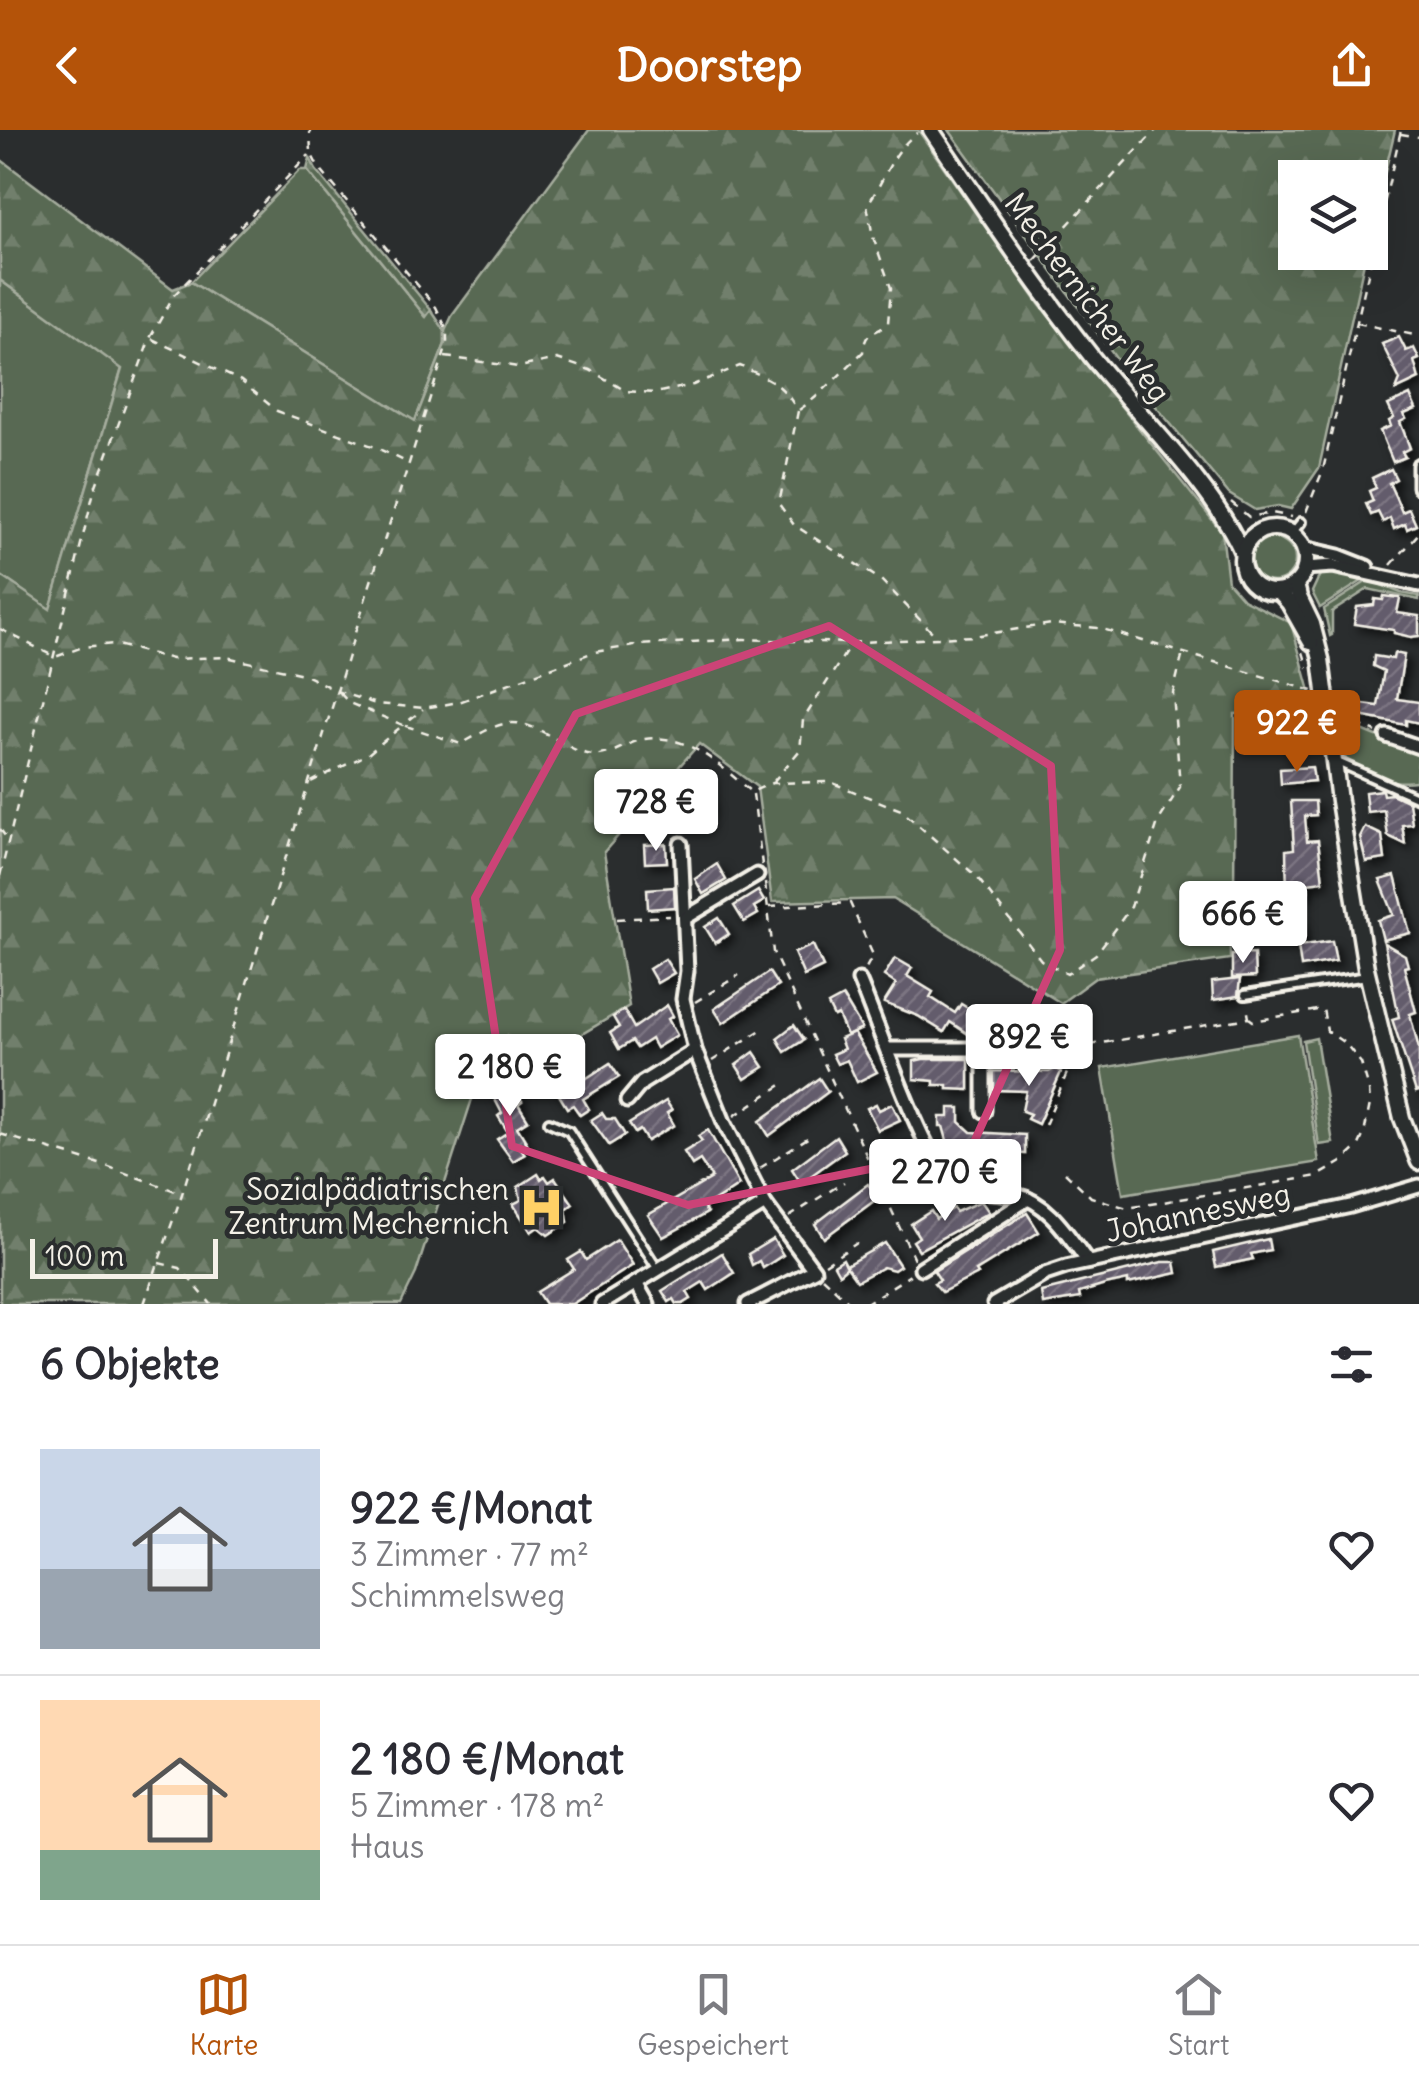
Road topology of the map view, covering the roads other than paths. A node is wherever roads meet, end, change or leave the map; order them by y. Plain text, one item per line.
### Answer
1 (931, 130) edge
2 (1419, 465) edge
3 (1419, 487) edge
4 (1206, 494) junction
5 (1256, 533) junction
6 (1304, 548) junction
7 (1242, 552) junction
8 (1305, 568) junction
9 (1399, 580) junction
10 (1296, 584) junction
11 (1419, 585) edge
12 (1278, 592) junction
13 (1321, 659) junction
14 (1387, 736) road end
15 (1419, 747) edge
16 (1334, 761) junction
17 (1419, 795) edge
18 (681, 844) dead end
19 (757, 875) dead end
20 (686, 916) junction
21 (1368, 976) junction
22 (860, 980) road end
23 (1245, 997) road end
24 (888, 1049) junction
25 (695, 1050) junction
26 (627, 1102) dead end
27 (984, 1110) dead end
28 (549, 1122) dead end
29 (1418, 1158) edge
30 (1419, 1186) edge
31 (1028, 1199) junction
32 (765, 1204) junction
33 (1088, 1262) junction
34 (921, 1268) dead end
35 (658, 1269) junction
36 (636, 1283) junction
37 (602, 1304) edge
38 (648, 1304) edge
39 (748, 1304) edge
40 (994, 1304) edge

1 - 4 street, Mechernicher Weg
2 - 3 street
4 - 5 street, Mechernicher Weg
4 - 7 street, Mechernicher Weg
5 - 6 street
5 - 7 street
6 - 8 street
6 - 9 street
7 - 12 street
8 - 9 street
8 - 10 street
9 - 11 street
10 - 12 street
10 - 13 street
12 - 13 street
13 - 16 street
14 - 15 street
16 - 17 lane
16 - 21 street
18 - 20 street
19 - 20 street
20 - 25 street
21 - 23 lane
21 - 29 street
22 - 24 street
24 - 27 street
24 - 31 street
25 - 26 street
25 - 32 street
28 - 35 lane
30 - 33 street, Johannesweg
31 - 33 street
31 - 34 street
32 - 35 street
32 - 39 street
33 - 40 street, Johannesweg
35 - 36 street
36 - 37 street
36 - 38 street

